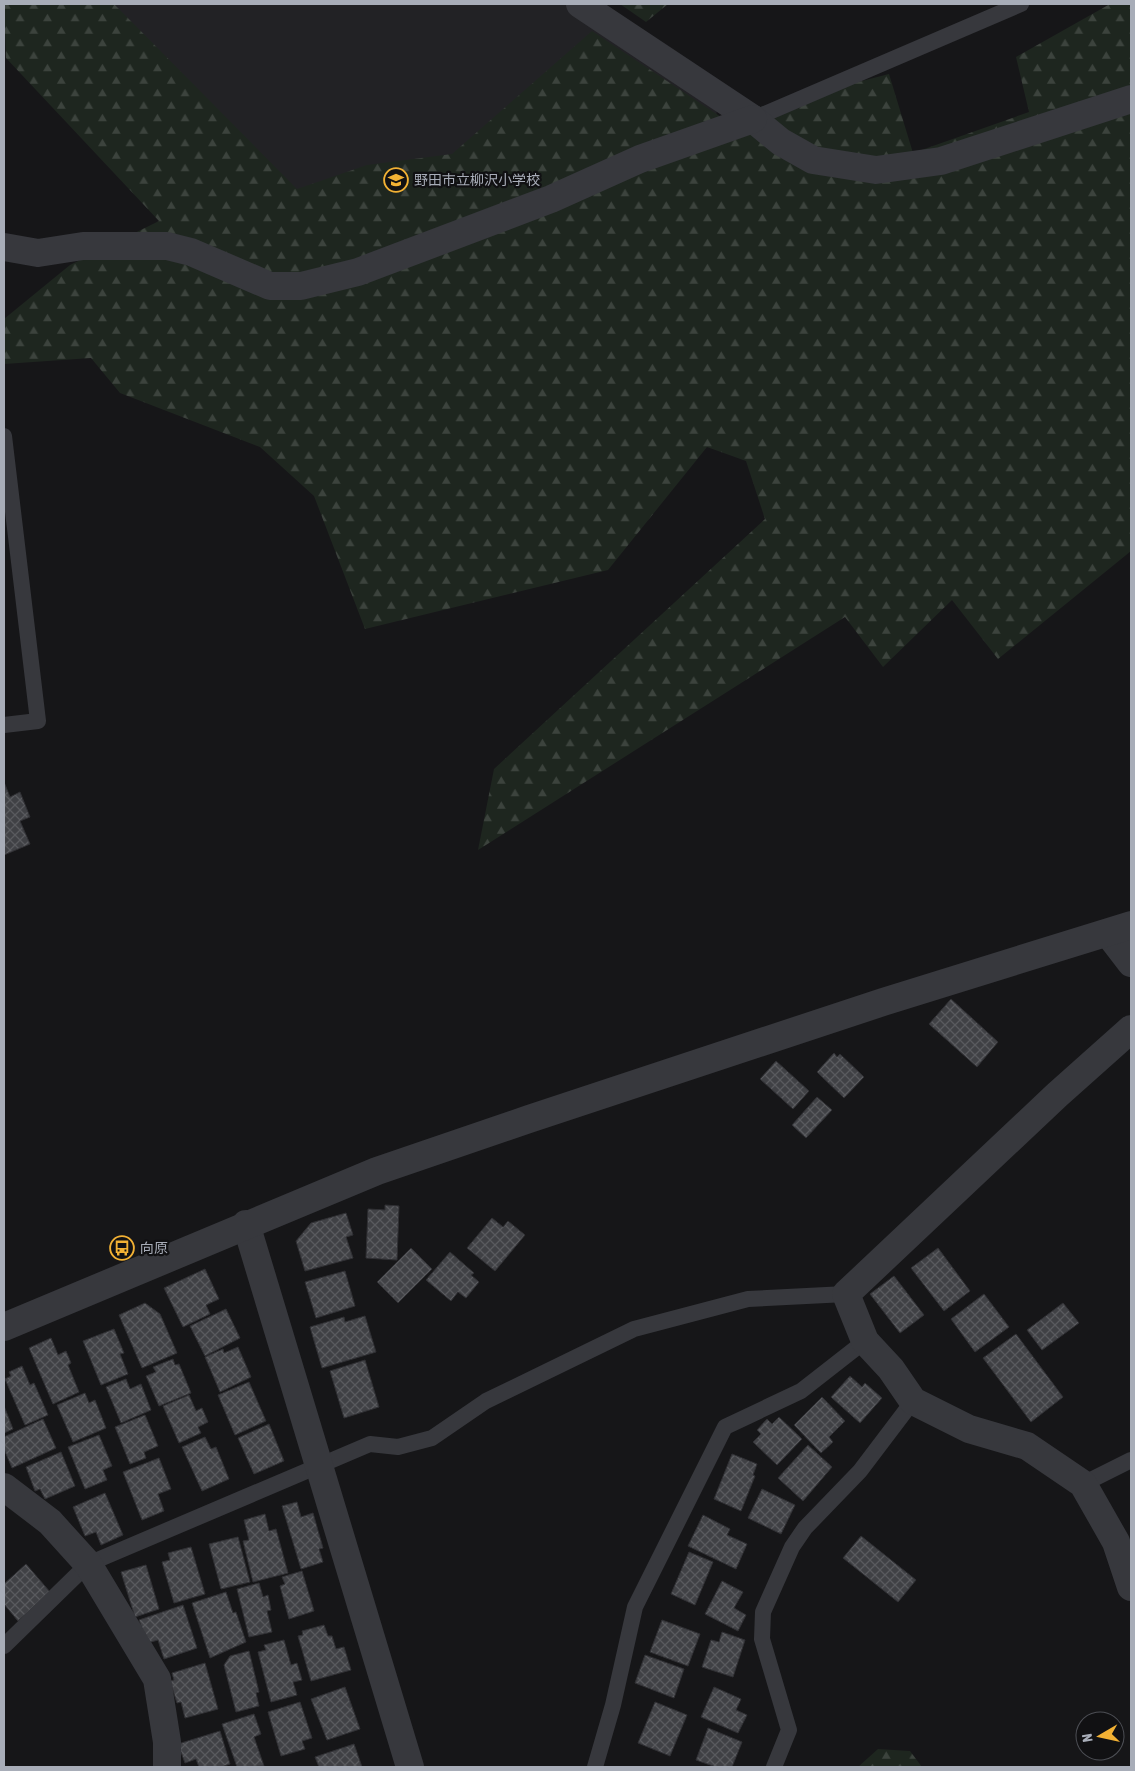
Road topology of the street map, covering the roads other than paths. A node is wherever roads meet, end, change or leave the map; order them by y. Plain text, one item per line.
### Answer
1 (580, 4) edge
2 (1021, 4) edge
3 (1131, 99) edge
4 (753, 119) junction
5 (4, 247) edge
6 (4, 436) edge
7 (4, 726) edge
8 (1120, 929) edge
9 (1131, 963) edge
10 (1131, 1029) edge
11 (246, 1224) junction
12 (846, 1294) junction
13 (4, 1326) edge
14 (865, 1341) junction
15 (913, 1401) junction
16 (1131, 1460) edge
17 (320, 1464) junction
18 (1083, 1484) junction
19 (4, 1487) edge
20 (88, 1564) junction
21 (1131, 1587) edge
22 (4, 1646) edge
23 (167, 1767) edge
24 (410, 1767) edge
25 (595, 1767) edge
26 (774, 1767) edge

1 - 4 street
2 - 4 lane
3 - 4 street
4 - 5 street
6 - 7 lane
8 - 9 street
8 - 11 street
10 - 12 street
11 - 13 street
11 - 17 street
12 - 14 street
12 - 17 lane
14 - 15 street
14 - 25 lane
15 - 18 street
15 - 26 lane
16 - 18 lane
17 - 20 lane
17 - 24 street
18 - 21 street
19 - 20 street
20 - 22 lane
20 - 23 street

